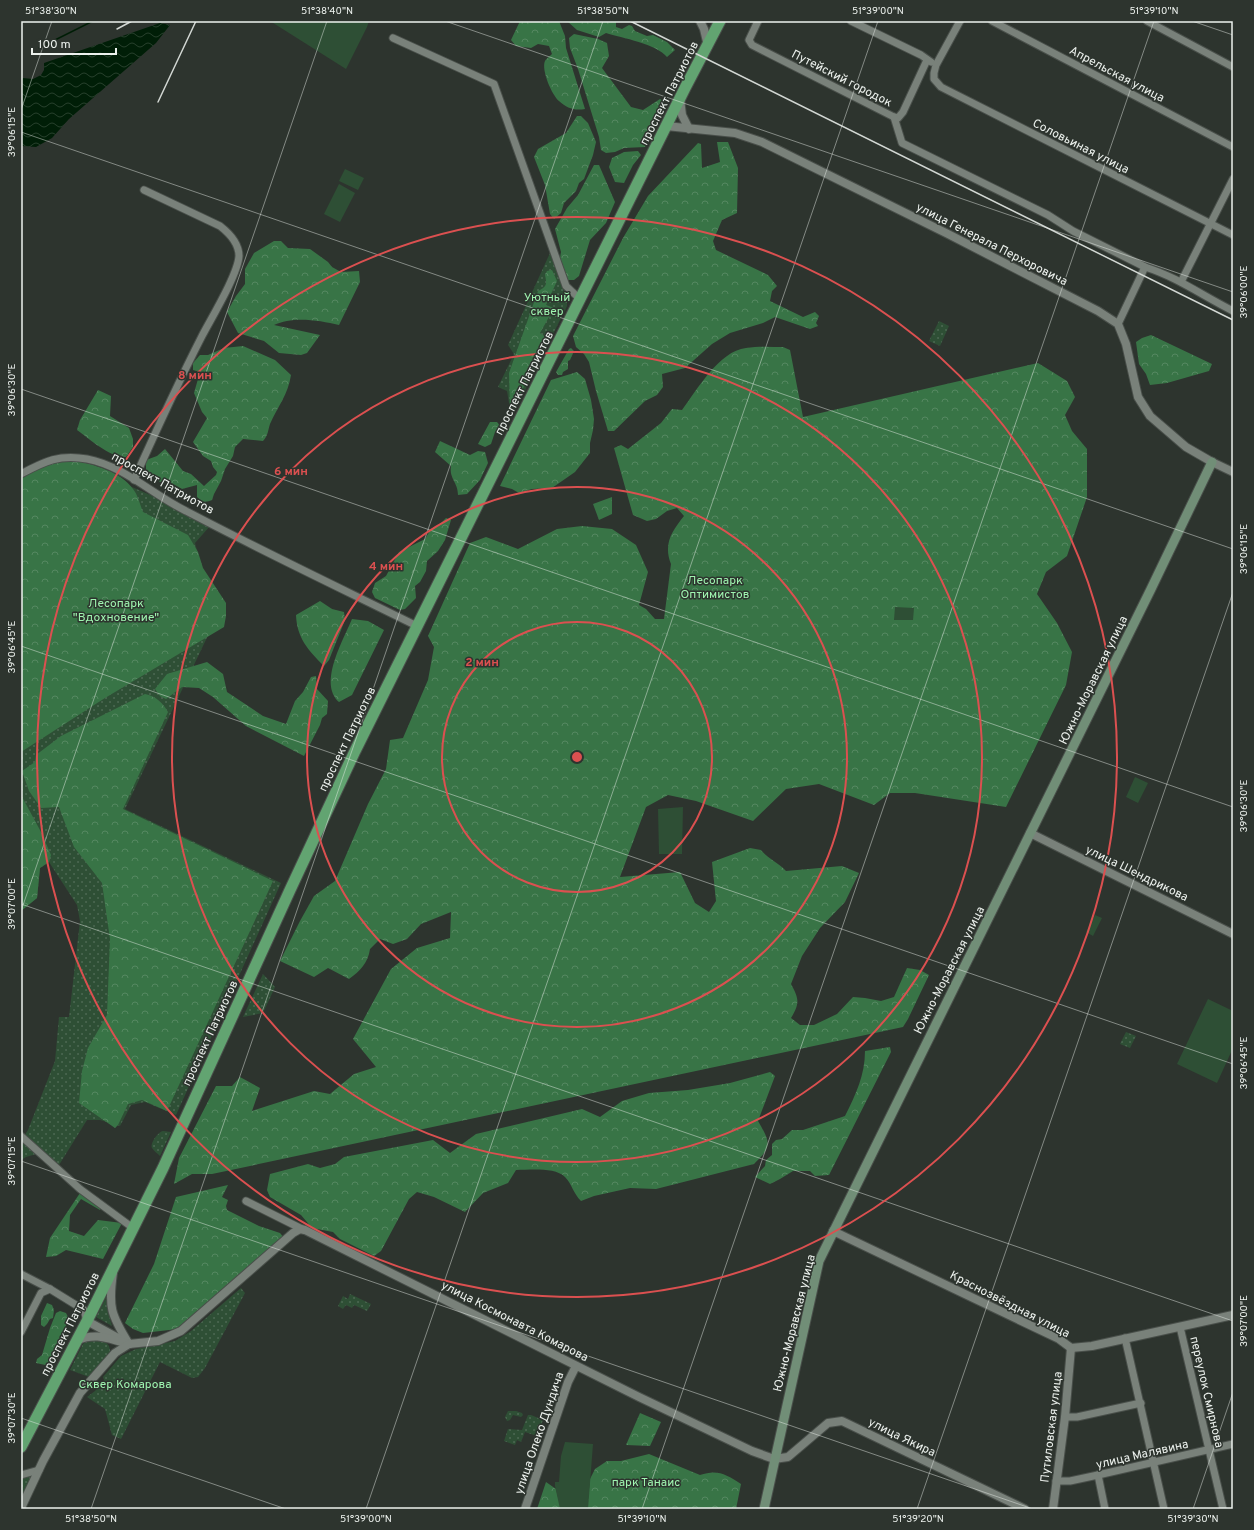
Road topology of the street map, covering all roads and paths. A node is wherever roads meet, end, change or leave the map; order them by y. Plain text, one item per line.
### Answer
1 (700, 21) edge
2 (758, 21) edge
3 (851, 21) edge
4 (960, 21) edge
5 (992, 21) edge
6 (1147, 21) edge
7 (718, 22) edge
8 (393, 38) dead end
9 (708, 46) junction
10 (927, 60) junction
11 (936, 65) junction
12 (1233, 68) edge
13 (680, 99) junction
14 (894, 117) junction
15 (666, 126) junction
16 (689, 130) junction
17 (1233, 147) edge
18 (1232, 183) edge
19 (144, 190) dead end
20 (1209, 223) junction
21 (1233, 235) edge
22 (1145, 267) junction
23 (1180, 282) junction
24 (580, 300) junction
25 (1233, 311) edge
26 (1118, 324) junction
27 (1212, 462) junction
28 (1233, 472) edge
29 (21, 474) edge
30 (134, 480) junction
31 (417, 626) junction
32 (1030, 833) junction
33 (1233, 934) edge
34 (21, 1136) edge
35 (246, 1201) dead end
36 (133, 1228) junction
37 (305, 1230) junction
38 (832, 1230) junction
39 (114, 1266) junction
40 (21, 1274) edge
41 (50, 1289) junction
42 (1233, 1315) edge
43 (87, 1321) junction
44 (1180, 1327) junction
45 (21, 1332) edge
46 (1125, 1338) junction
47 (77, 1340) junction
48 (129, 1344) junction
49 (1071, 1348) junction
50 (576, 1366) junction
51 (1141, 1403) junction
52 (1065, 1417) junction
53 (1233, 1444) edge
54 (21, 1447) edge
55 (1209, 1450) junction
56 (774, 1459) junction
57 (1154, 1462) junction
58 (39, 1470) junction
59 (21, 1475) edge
60 (1098, 1475) junction
61 (1056, 1481) junction
62 (21, 1508) edge
63 (525, 1509) edge
64 (764, 1509) edge
65 (1025, 1509) edge
66 (1053, 1509) edge
67 (1105, 1509) edge
68 (1164, 1509) edge
69 (1223, 1509) edge

1 - 9 street
2 - 14 street, Путейский городок
3 - 10 street
4 - 11 street
5 - 17 street, Апрельская улица
6 - 12 street
7 - 9 highway, проспект Патриотов
8 - 24 street
9 - 13 highway, проспект Патриотов
10 - 11 street
10 - 14 street, Путейский городок
11 - 20 street, Соловьиная улица
13 - 15 highway, проспект Патриотов
13 - 16 street
14 - 22 street
15 - 16 street, улица Генерала Перхоровича
15 - 24 highway, проспект Патриотов
16 - 26 street, улица Генерала Перхоровича
18 - 20 street
19 - 30 street
20 - 21 street, Соловьиная улица
20 - 23 street
22 - 23 street
22 - 26 street
23 - 25 street
24 - 31 highway, проспект Патриотов
26 - 27 street
27 - 28 street
27 - 32 main road, Южно-Моравская улица
29 - 30 street, проспект Патриотов
30 - 31 street, проспект Патриотов
31 - 36 highway, проспект Патриотов
32 - 33 street, улица Шендрикова
32 - 38 main road, Южно-Моравская улица
34 - 36 street
35 - 37 street, улица Космонавта Комарова
36 - 39 highway, проспект Патриотов
37 - 48 street
37 - 50 street, улица Космонавта Комарова
38 - 49 street, Краснозвёздная улица
38 - 56 main road, Южно-Моравская улица
39 - 43 highway, проспект Патриотов
39 - 48 street
40 - 41 street
41 - 43 street
41 - 45 street
42 - 44 street, Краснозвёздная улица
43 - 47 highway, проспект Патриотов
43 - 48 street
44 - 46 street, Краснозвёздная улица
44 - 55 street, переулок Смирнова
46 - 49 street, Краснозвёздная улица
46 - 51 street
47 - 48 street
47 - 54 highway, проспект Патриотов
48 - 58 street
49 - 52 street, Путиловская улица
50 - 56 street, улица Космонавта Комарова
50 - 63 street, улица Олеко Дундича
51 - 52 street
51 - 57 street
52 - 61 street, Путиловская улица
53 - 55 street, улица Малявина
55 - 57 street, улица Малявина
55 - 69 street, переулок Смирнова
56 - 64 main road, Южно-Моравская улица
56 - 65 street, улица Якира
57 - 60 street, улица Малявина
57 - 68 street
58 - 59 street
58 - 62 street
60 - 61 street, улица Малявина
60 - 67 street
61 - 66 street, Путиловская улица

